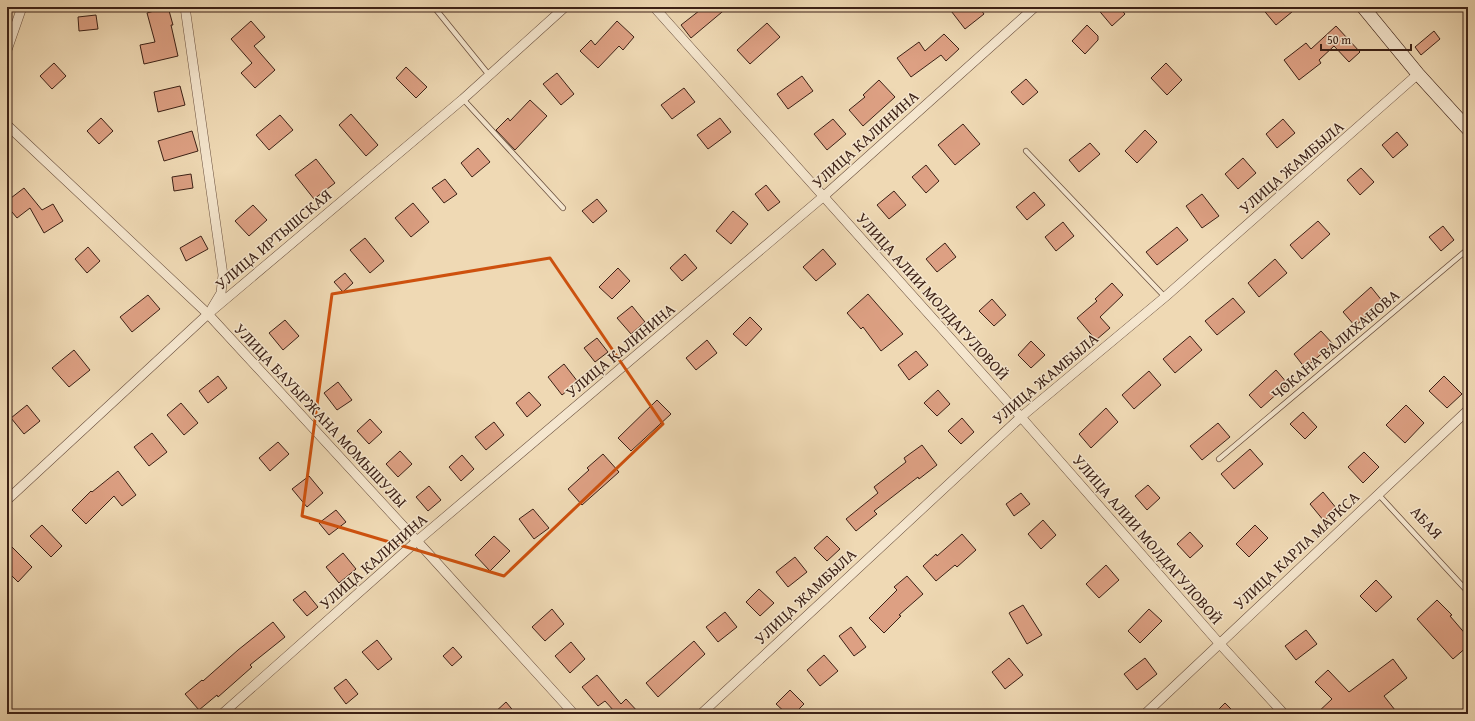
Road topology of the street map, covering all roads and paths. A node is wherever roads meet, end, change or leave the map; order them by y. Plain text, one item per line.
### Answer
1 (22, 7) edge
2 (185, 7) edge
3 (434, 7) edge
4 (565, 7) edge
5 (654, 7) edge
6 (1035, 7) edge
7 (1363, 7) edge
8 (7, 50) edge
9 (1418, 74) junction
10 (489, 75) junction
11 (463, 99) junction
12 (7, 125) edge
13 (1468, 129) edge
14 (1026, 151) dead end
15 (824, 196) junction
16 (563, 208) dead end
17 (1468, 249) edge
18 (1165, 297) junction
19 (208, 314) junction
20 (1468, 410) edge
21 (1021, 417) junction
22 (1220, 459) dead end
23 (1378, 494) junction
24 (7, 500) edge
25 (417, 541) junction
26 (1468, 592) edge
27 (1219, 643) junction
28 (222, 714) edge
29 (574, 714) edge
30 (701, 714) edge
31 (1145, 714) edge
32 (1284, 714) edge

1 - 8 street
2 - 19 street
3 - 10 lane
4 - 10 street, УЛИЦА ИРТЫШСКАЯ
5 - 15 street, УЛИЦА АЛИИ МОЛДАГУЛОВОЙ
6 - 15 street, УЛИЦА КАЛИНИНА
7 - 9 street
9 - 13 street
9 - 18 street, УЛИЦА ЖАМБЫЛА
10 - 11 street, УЛИЦА ИРТЫШСКАЯ
11 - 16 lane
11 - 19 street, УЛИЦА ИРТЫШСКАЯ
12 - 19 street, УЛИЦА БАУЫРЖАНА МОМЫШУЛЫ
14 - 18 lane
15 - 21 street, УЛИЦА АЛИИ МОЛДАГУЛОВОЙ
15 - 25 street, УЛИЦА КАЛИНИНА
17 - 22 lane, ЧОКАНА ВАЛИХАНОВА
18 - 21 street, УЛИЦА ЖАМБЫЛА
19 - 24 street, УЛИЦА ИРТЫШСКАЯ
19 - 25 street, УЛИЦА БАУЫРЖАНА МОМЫШУЛЫ
20 - 23 street, УЛИЦА КАРЛА МАРКСА
21 - 27 street, УЛИЦА АЛИИ МОЛДАГУЛОВОЙ
21 - 30 street, УЛИЦА ЖАМБЫЛА
23 - 26 lane, АБАЯ
23 - 27 street, УЛИЦА КАРЛА МАРКСА
25 - 28 street, УЛИЦА КАЛИНИНА
25 - 29 street, УЛИЦА БАУЫРЖАНА МОМЫШУЛЫ
27 - 31 street, УЛИЦА КАРЛА МАРКСА
27 - 32 street, УЛИЦА АЛИИ МОЛДАГУЛОВОЙ

